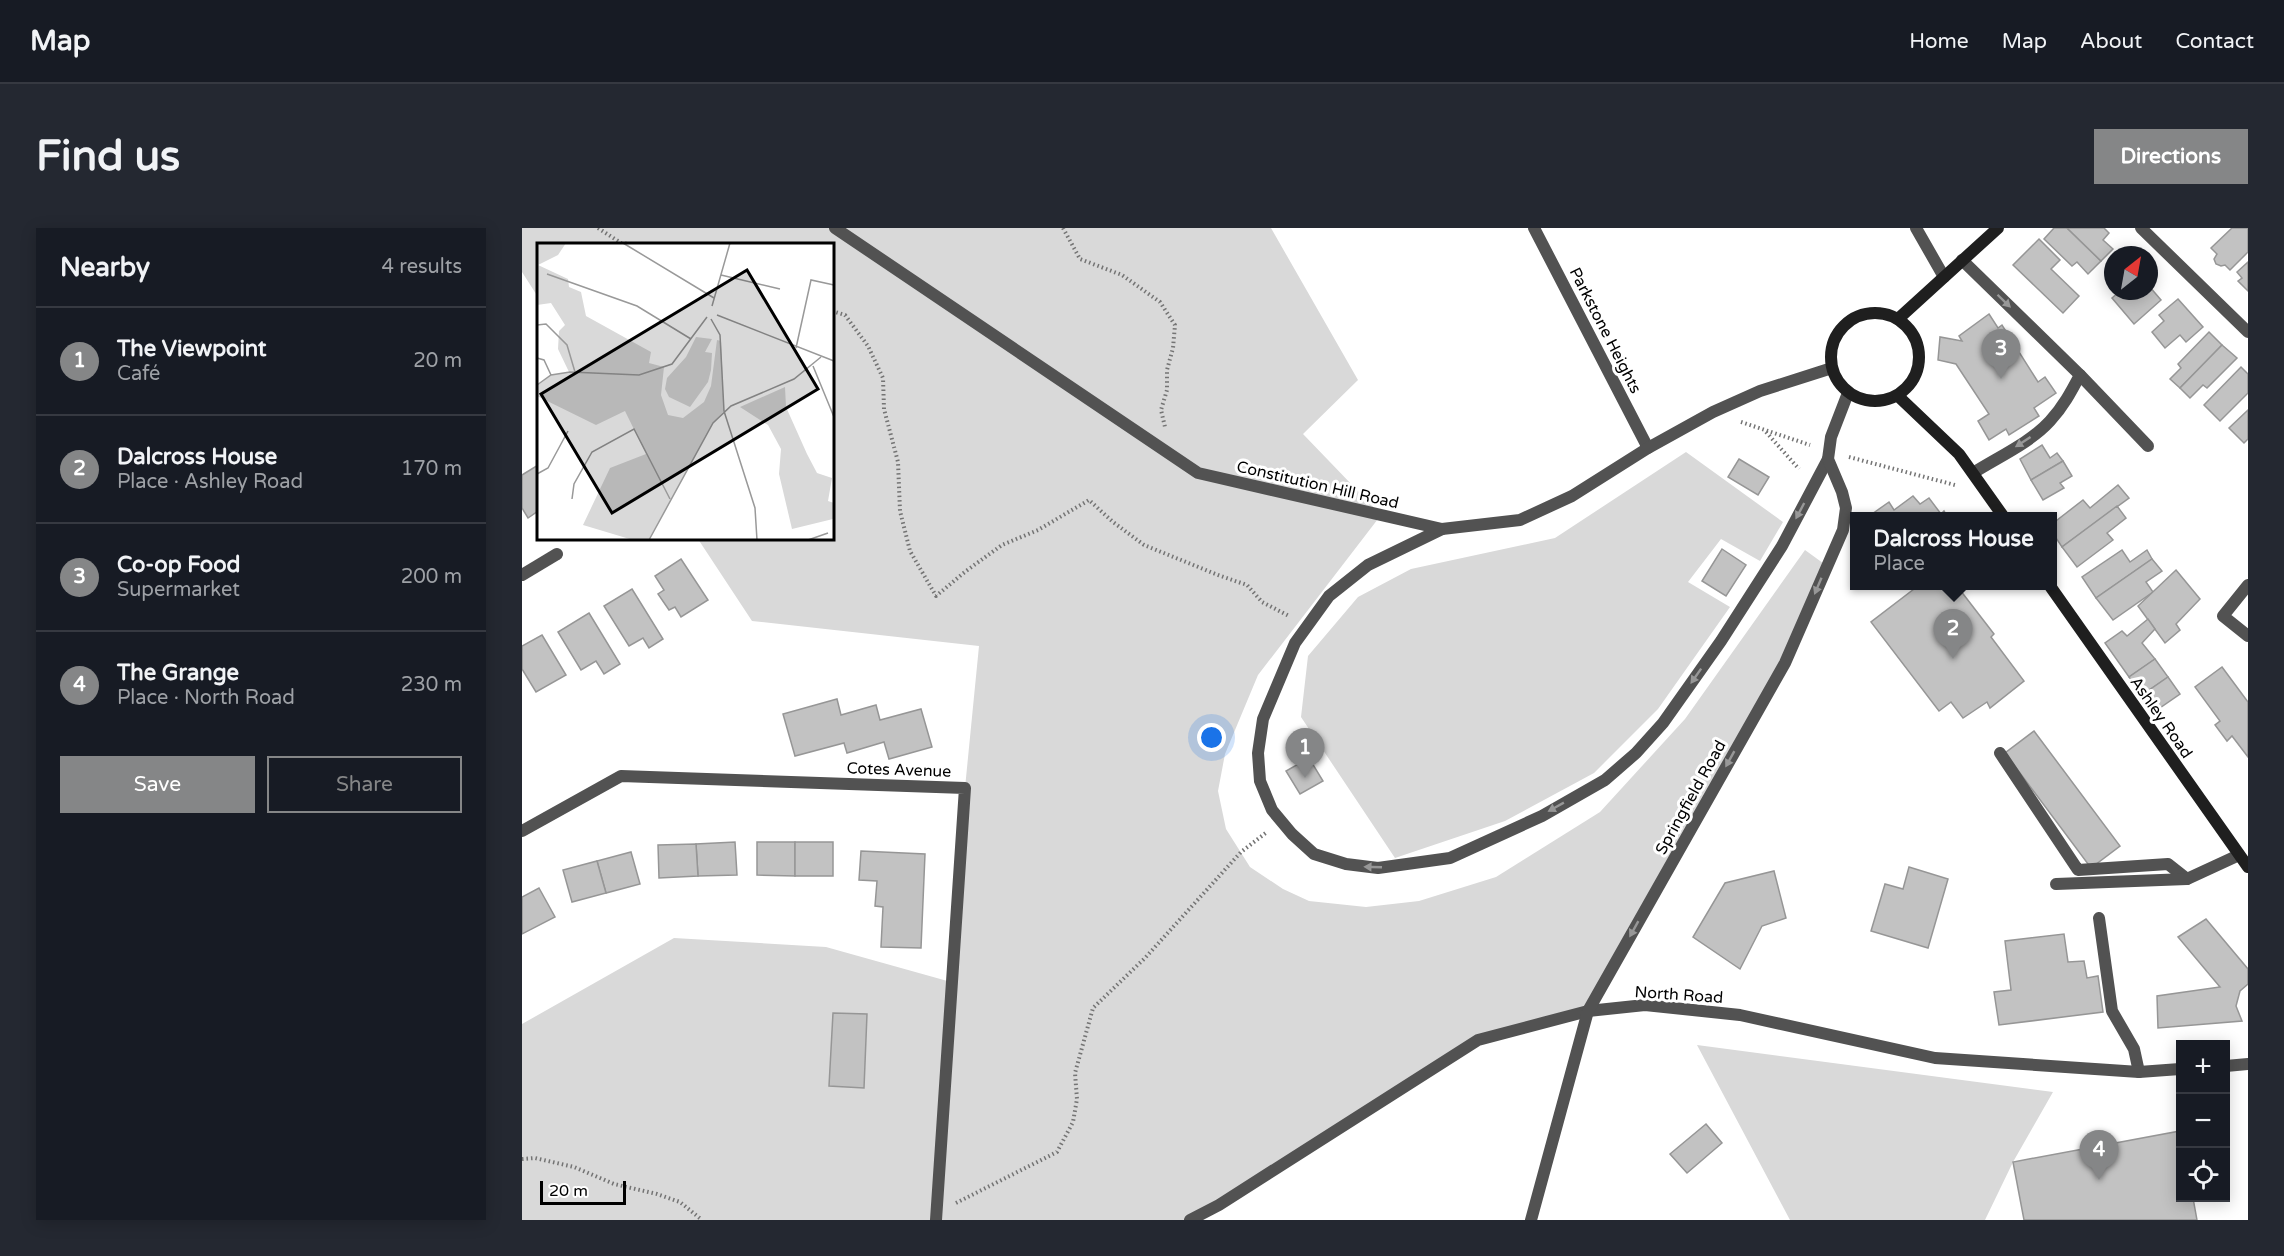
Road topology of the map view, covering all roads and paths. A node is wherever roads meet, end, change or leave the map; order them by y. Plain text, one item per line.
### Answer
1 (598, 228) edge
2 (835, 228) edge
3 (1063, 228) edge
4 (1534, 228) edge
5 (1916, 228) edge
6 (1998, 228) edge
7 (2140, 228) edge
8 (621, 243) edge
9 (1962, 260) junction
10 (1944, 277) junction
11 (834, 312) edge
12 (1898, 319) junction
13 (2248, 332) edge
14 (1832, 368) junction
15 (2080, 375) junction
16 (1848, 393) junction
17 (1898, 396) junction
18 (1162, 402) dead end
19 (1713, 412) junction
20 (1765, 430) junction
21 (2148, 446) dead end
22 (1648, 447) junction
23 (1828, 455) junction
24 (1973, 473) junction
25 (1813, 486) junction
26 (1988, 494) junction
27 (2000, 512) edge
28 (1442, 529) junction
29 (557, 554) dead end
30 (522, 575) edge
31 (2248, 585) edge
32 (2054, 590) edge
33 (2248, 636) edge
34 (1295, 643) junction
35 (2000, 753) dead end
36 (1282, 821) junction
37 (522, 831) edge
38 (2239, 855) junction
39 (2248, 867) edge
40 (2187, 879) junction
41 (2056, 884) dead end
42 (2099, 918) dead end
43 (1588, 1011) junction
44 (2248, 1064) edge
45 (2230, 1066) edge
46 (2176, 1069) edge
47 (2139, 1071) junction
48 (522, 1159) edge
49 (952, 1212) dead end
50 (702, 1220) edge
51 (936, 1220) edge
52 (1190, 1220) edge
53 (1531, 1220) edge

1 - 8 path
2 - 28 street, Constitution Hill Road
3 - 18 path
4 - 22 street, Parkstone Heights
5 - 10 street
6 - 9 main road
7 - 13 street
9 - 10 main road
9 -> 15 street
10 - 12 main road
11 - 34 path
12 - 14 main road
12 - 17 main road
14 - 16 main road
14 - 19 street, Constitution Hill Road
15 - 21 street
15 -> 24 street
16 - 17 main road
16 - 23 street
17 - 24 main road
19 - 20 path
19 - 22 street, Constitution Hill Road
20 - 23 path
20 - 25 path
22 - 28 street, Constitution Hill Road
23 - 25 street
23 - 26 path
23 -> 43 street, Springfield Road
24 - 26 main road
25 -> 36 street
26 - 27 main road
28 - 34 street
29 - 30 street
31 - 33 street
32 - 38 main road, Ashley Road
34 - 36 street
35 - 40 street
36 - 49 path
37 - 51 street, Cotes Avenue
38 - 39 main road, Ashley Road
38 - 40 street
40 - 41 street
42 - 47 street
43 - 47 street, North Road
43 - 52 street, North Road
43 - 53 street, Springfield Road
44 - 45 street
46 - 47 street, North Road
48 - 50 path

